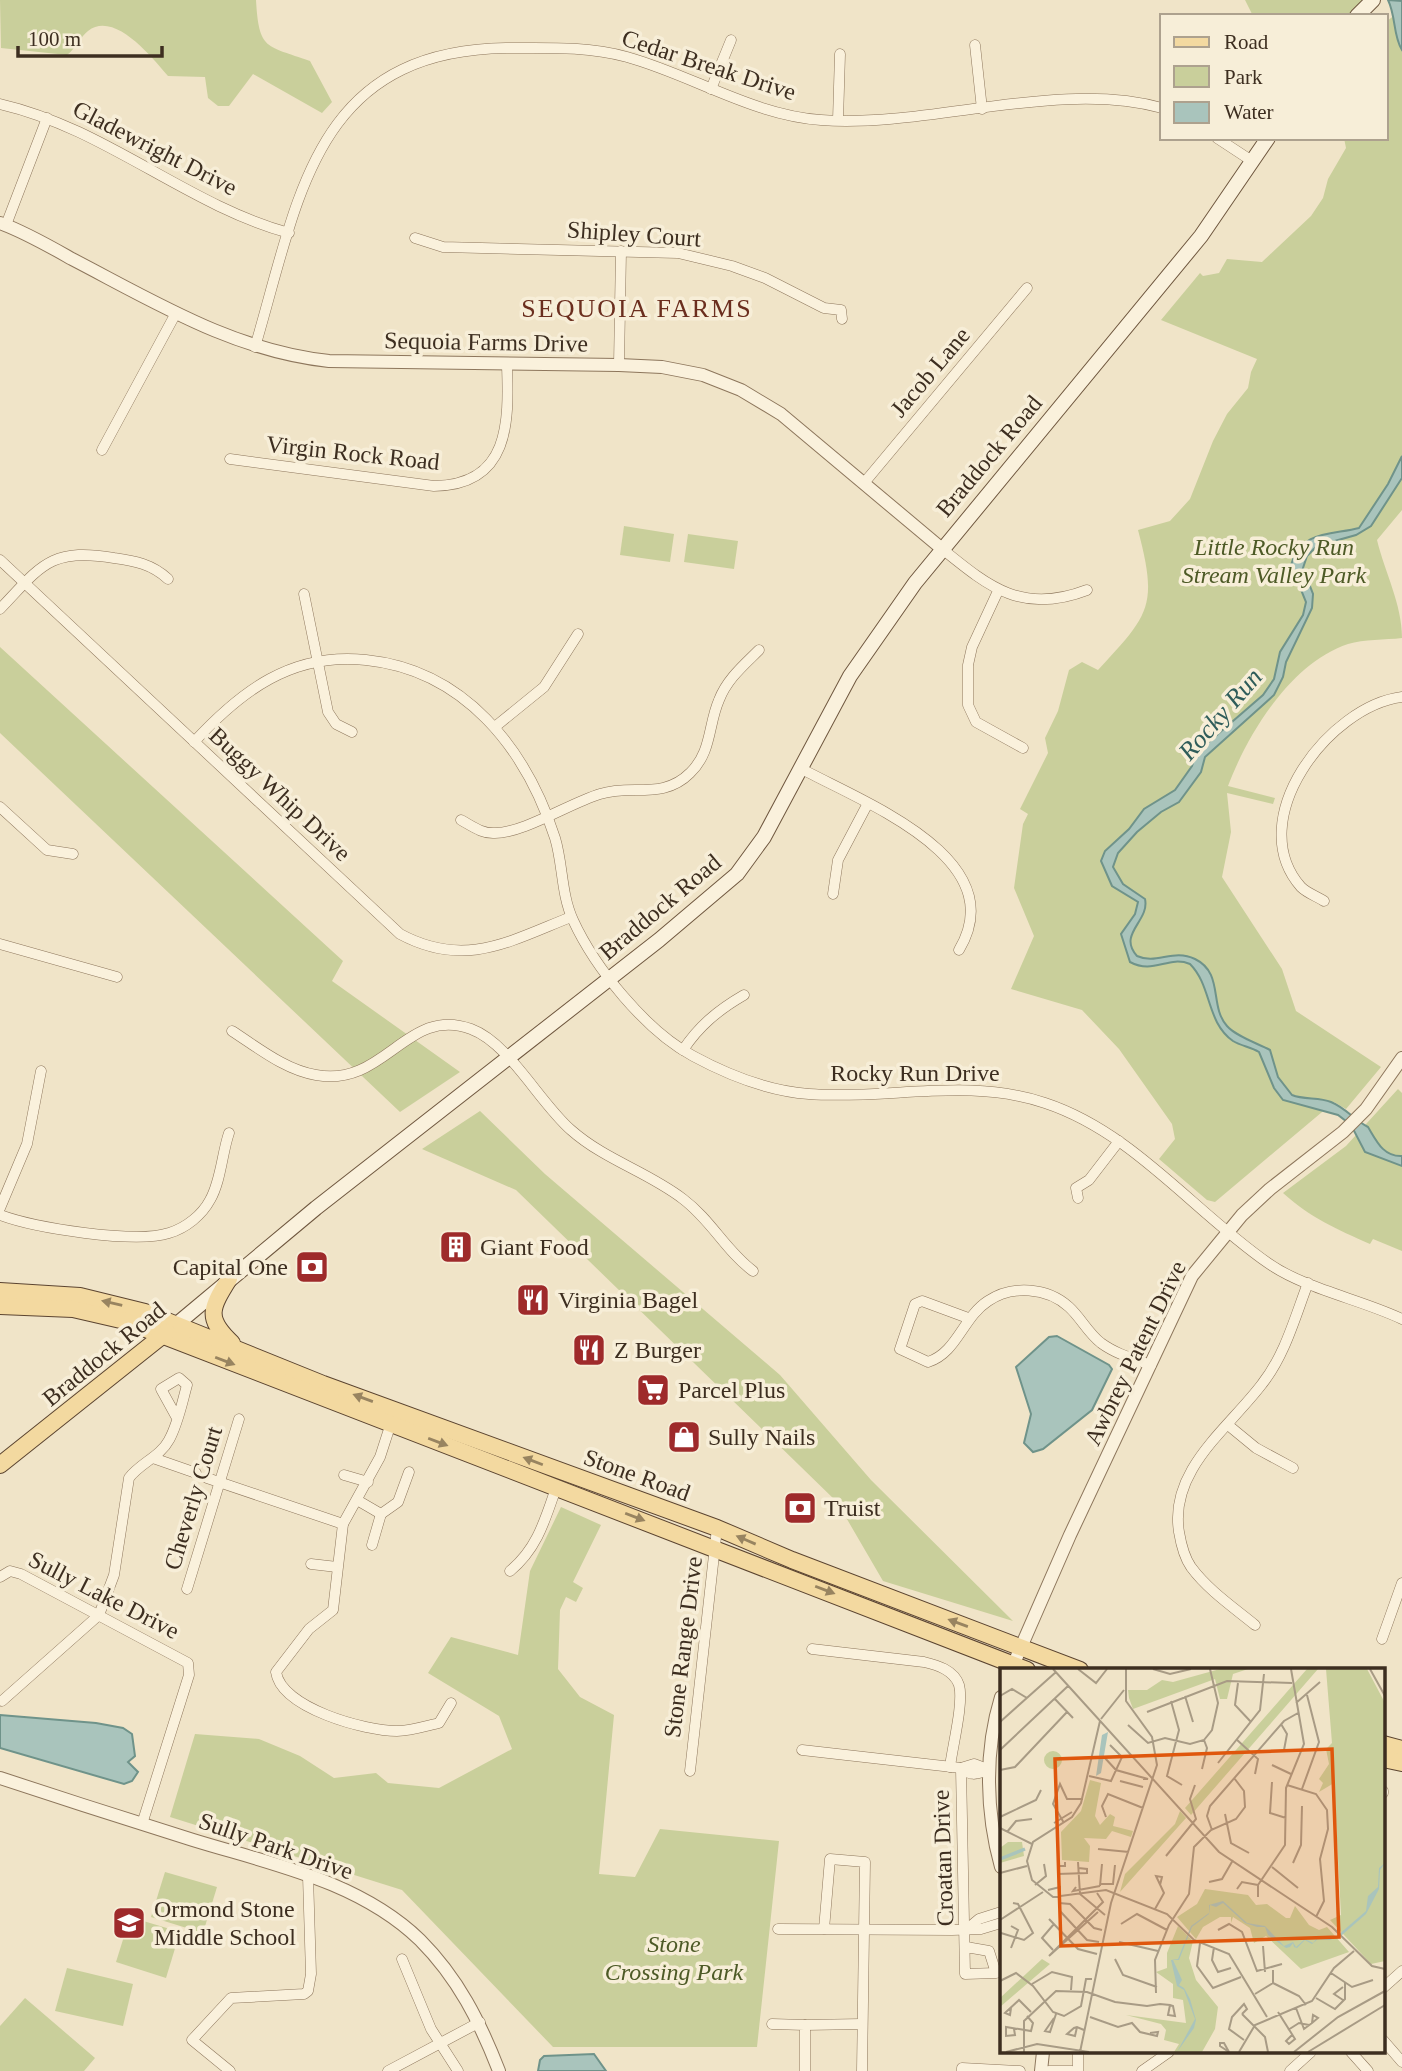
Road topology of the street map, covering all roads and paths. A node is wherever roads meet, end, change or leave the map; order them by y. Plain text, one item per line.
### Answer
1 (1373, 0) edge
2 (1359, 14) edge
3 (731, 40) dead end
4 (975, 45) dead end
5 (840, 54) dead end
6 (711, 89) junction
7 (0, 104) edge
8 (1160, 108) edge
9 (982, 109) junction
10 (47, 118) junction
11 (838, 120) junction
12 (1220, 140) edge
13 (1267, 140) edge
14 (1252, 162) junction
15 (3, 224) edge
16 (289, 233) junction
17 (415, 238) dead end
18 (621, 251) junction
19 (1027, 288) dead end
20 (176, 313) junction
21 (841, 315) dead end
22 (255, 348) junction
23 (507, 365) junction
24 (619, 365) junction
25 (102, 450) dead end
26 (230, 459) dead end
27 (864, 483) junction
28 (941, 548) junction
29 (0, 560) edge
30 (168, 579) dead end
31 (25, 583) junction
32 (1087, 590) dead end
33 (998, 592) junction
34 (304, 594) dead end
35 (0, 609) edge
36 (578, 634) dead end
37 (759, 650) dead end
38 (317, 663) junction
39 (1402, 697) edge
40 (496, 726) junction
41 (352, 732) dead end
42 (194, 742) junction
43 (1023, 748) dead end
44 (800, 768) junction
45 (867, 805) junction
46 (0, 807) edge
47 (546, 816) junction
48 (461, 820) dead end
49 (73, 854) dead end
50 (833, 894) dead end
51 (1324, 901) dead end
52 (571, 917) junction
53 (0, 944) edge
54 (959, 950) dead end
55 (117, 977) dead end
56 (611, 978) junction
57 (744, 995) dead end
58 (232, 1031) dead end
59 (683, 1050) junction
60 (1402, 1058) edge
61 (508, 1059) junction
62 (41, 1071) dead end
63 (229, 1133) dead end
64 (1119, 1142) junction
65 (1078, 1199) dead end
66 (0, 1208) edge
67 (0, 1215) edge
68 (1227, 1232) junction
69 (754, 1271) dead end
70 (229, 1279) junction
71 (1308, 1283) junction
72 (0, 1291) edge
73 (0, 1306) edge
74 (968, 1318) junction
75 (1402, 1319) edge
76 (177, 1324) junction
77 (161, 1336) junction
78 (239, 1349) junction
79 (1151, 1365) junction
80 (393, 1417) junction
81 (177, 1418) dead end
82 (239, 1419) dead end
83 (1228, 1425) junction
84 (153, 1458) junction
85 (0, 1465) edge
86 (1293, 1468) dead end
87 (409, 1472) dead end
88 (196, 1474) dead end
89 (344, 1475) dead end
90 (207, 1478) dead end
91 (220, 1482) junction
92 (368, 1482) junction
93 (556, 1488) junction
94 (357, 1500) junction
95 (381, 1514) junction
96 (343, 1524) junction
97 (717, 1528) junction
98 (372, 1545) dead end
99 (715, 1548) junction
100 (311, 1564) dead end
101 (337, 1567) junction
102 (510, 1571) dead end
103 (0, 1577) edge
104 (1402, 1583) edge
105 (187, 1589) dead end
106 (99, 1615) junction
107 (1255, 1625) dead end
108 (1382, 1639) dead end
109 (1022, 1647) junction
110 (812, 1649) dead end
111 (1015, 1668) edge
112 (1017, 1668) edge
113 (1075, 1668) edge
114 (2, 1701) dead end
115 (1000, 1702) edge
116 (451, 1703) dead end
117 (1384, 1744) edge
118 (1402, 1749) edge
119 (802, 1750) dead end
120 (1384, 1759) edge
121 (1402, 1763) edge
122 (950, 1767) junction
123 (961, 1768) junction
124 (990, 1770) junction
125 (690, 1771) dead end
126 (0, 1778) edge
127 (142, 1824) junction
128 (1000, 1862) edge
129 (308, 1876) junction
130 (1000, 1912) edge
131 (1000, 1923) edge
132 (778, 1928) dead end
133 (824, 1929) junction
134 (966, 1929) junction
135 (866, 1930) junction
136 (966, 1947) dead end
137 (402, 1959) dead end
138 (1402, 1972) edge
139 (1384, 1988) edge
140 (480, 2022) junction
141 (772, 2024) dead end
142 (862, 2024) junction
143 (805, 2025) junction
144 (1384, 2041) edge
145 (438, 2044) junction
146 (1166, 2054) edge
147 (1309, 2054) edge
148 (1353, 2054) edge
149 (1402, 2062) edge
150 (230, 2071) edge
151 (388, 2071) edge
152 (458, 2071) edge
153 (499, 2071) edge
154 (805, 2071) edge
155 (862, 2071) edge
156 (962, 2071) edge
157 (1020, 2071) edge
158 (1049, 2071) edge
159 (1075, 2071) edge
160 (1142, 2071) edge
161 (1290, 2071) edge
162 (1368, 2071) edge

1 - 2 main road
3 - 6 street
4 - 9 street
5 - 11 street
6 - 11 street, Cedar Break Drive
6 - 16 street, Cedar Break Drive
7 - 10 street, Gladewright Drive
8 - 9 street, Cedar Break Drive
9 - 11 street, Cedar Break Drive
10 - 15 street
10 - 16 street, Gladewright Drive
12 - 14 street
13 - 14 main road, Braddock Road
14 - 28 main road, Braddock Road
15 - 20 street, Sequoia Farms Drive
16 - 22 street, Cedar Break Drive
17 - 18 street, Shipley Court
18 - 21 street, Shipley Court
18 - 24 street
19 - 27 street, Jacob Lane
20 - 22 street, Sequoia Farms Drive
20 - 25 street
22 - 23 street, Sequoia Farms Drive
23 - 24 street, Sequoia Farms Drive
23 - 26 street, Virgin Rock Road
24 - 27 street, Sequoia Farms Drive
27 - 28 street, Sequoia Farms Drive
28 - 33 street
28 - 44 main road, Braddock Road
29 - 31 street, Buggy Whip Drive
30 - 31 street
31 - 35 street
31 - 42 street, Buggy Whip Drive
32 - 33 street
33 - 43 street
34 - 38 street
36 - 40 street
37 - 47 street
38 - 40 street
38 - 41 street
38 - 42 street
39 - 51 street
40 - 47 street
42 - 52 street, Buggy Whip Drive
44 - 45 street
44 - 56 main road, Braddock Road
45 - 50 street
45 - 54 street
46 - 49 street
47 - 48 street
47 - 52 street
52 - 56 street, Rocky Run Drive
53 - 55 street
56 - 59 street, Rocky Run Drive
56 - 61 main road, Braddock Road
57 - 59 street
58 - 61 street
59 - 64 street, Rocky Run Drive
60 - 68 street, Awbrey Patent Drive
61 - 69 street
61 - 70 main road, Braddock Road
62 - 66 street
63 - 67 street
64 - 65 street
64 - 68 street, Rocky Run Drive
68 - 71 street, Rocky Run Drive
68 - 79 street, Awbrey Patent Drive
70 - 76 main road, Braddock Road
70 - 78 main road
71 - 75 street, Rocky Run Drive
71 - 83 street
76 -> 72 main road, Stone Road
73 - 77 main road, Stone Road
74 - 74 street
74 - 79 street
76 - 77 main road, Braddock Road
76 - 78 main road, Stone Road
77 -> 80 main road, Stone Road
77 - 85 main road, Braddock Road
80 -> 78 main road, Stone Road
79 - 109 street, Awbrey Patent Drive
80 - 92 street
80 -> 93 main road, Stone Road
97 -> 80 main road, Stone Road
81 - 84 street
82 - 91 street, Cheverly Court
83 - 86 street
83 - 107 street
84 - 88 street
84 - 106 street
87 - 95 street
89 - 92 street
90 - 91 street
91 - 96 street
91 - 105 street, Cheverly Court
92 - 94 street
93 -> 99 main road, Stone Road
93 - 102 street
94 - 95 street
94 - 96 street
95 - 98 street
96 - 101 street
97 - 99 street, Stone Range Drive
109 -> 97 main road, Stone Road
99 -> 111 main road, Stone Road
99 - 125 street, Stone Range Drive
100 - 101 street
101 - 116 street
103 - 106 street, Sully Lake Drive
104 - 108 street
106 - 114 street
106 - 127 street, Sully Lake Drive
109 - 112 street
109 - 113 main road, Stone Road
110 - 122 street, Croatan Drive
115 - 124 street
117 - 118 main road
119 - 122 street
120 - 121 main road
122 - 123 street
123 - 124 street
123 - 134 street, Croatan Drive
124 - 128 street
126 - 127 street, Sully Park Drive
127 - 129 street, Sully Park Drive
129 - 140 street, Sully Park Drive
129 - 150 street
130 - 134 street
131 - 134 street
132 - 133 street
133 - 135 street
133 - 135 street
134 - 135 street
134 - 136 street, Croatan Drive
135 - 142 street
137 - 145 street
138 - 139 street
140 - 145 street
140 - 153 street, Sully Park Drive
141 - 143 street
142 - 143 street
142 - 155 street
143 - 154 street
144 - 149 street
145 - 151 street
145 - 152 street
146 - 160 street
147 - 161 street
148 - 162 street
156 - 157 street
158 - 159 street

